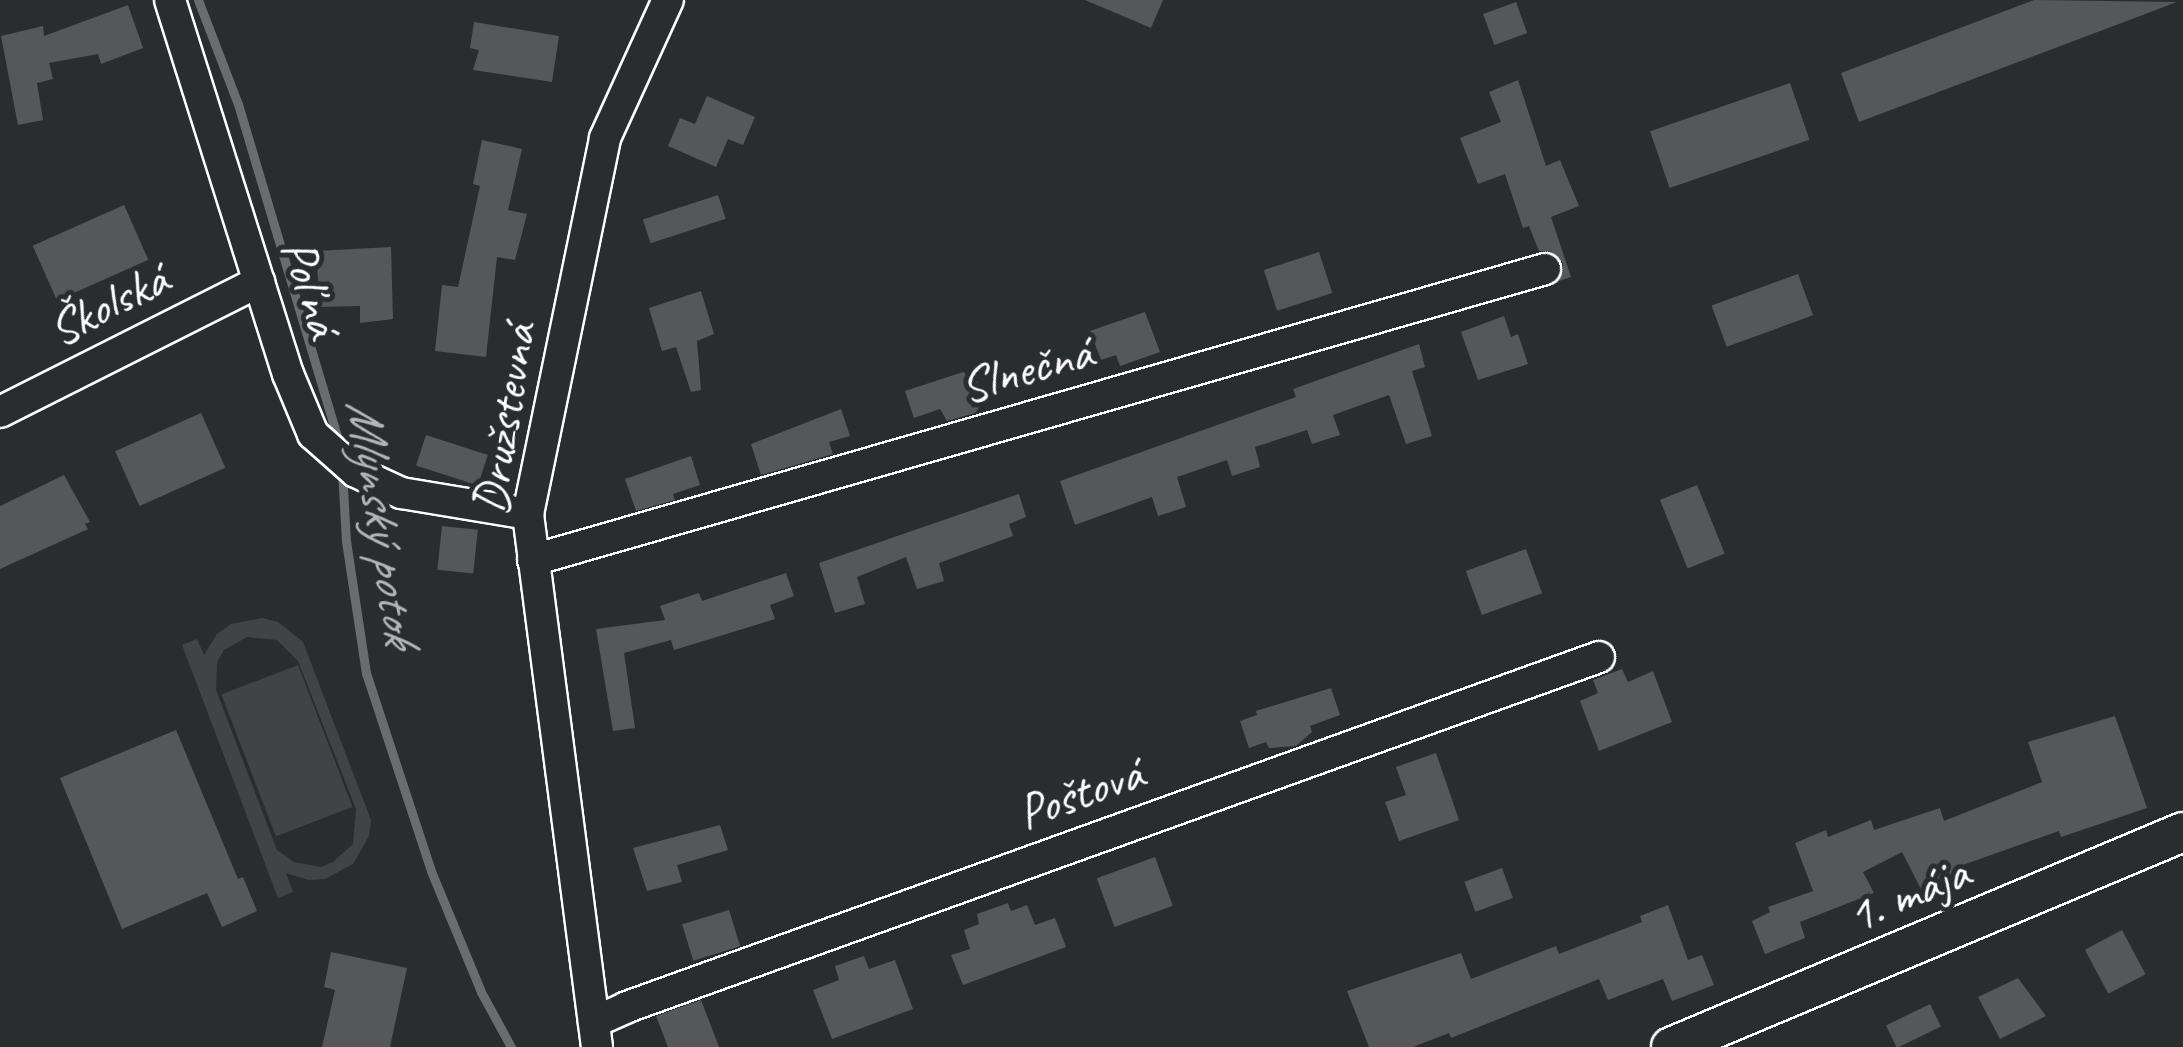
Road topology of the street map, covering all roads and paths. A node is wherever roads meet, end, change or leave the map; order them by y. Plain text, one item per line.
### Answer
1 (170, 0) edge
2 (668, 0) edge
3 (1545, 269) dead end
4 (259, 282) junction
5 (0, 412) edge
6 (528, 514) junction
7 (533, 560) junction
8 (1600, 657) dead end
9 (2183, 832) edge
10 (596, 1035) edge
11 (1671, 1047) edge

1 - 4 street, Poľná
2 - 6 street, Družstevná
3 - 7 street, Slnečná
4 - 5 street, Školská
4 - 6 street, Poľná
6 - 7 street, Družstevná
7 - 10 street, Družstevná
8 - 10 street, Poštová
9 - 11 street, 1. mája

